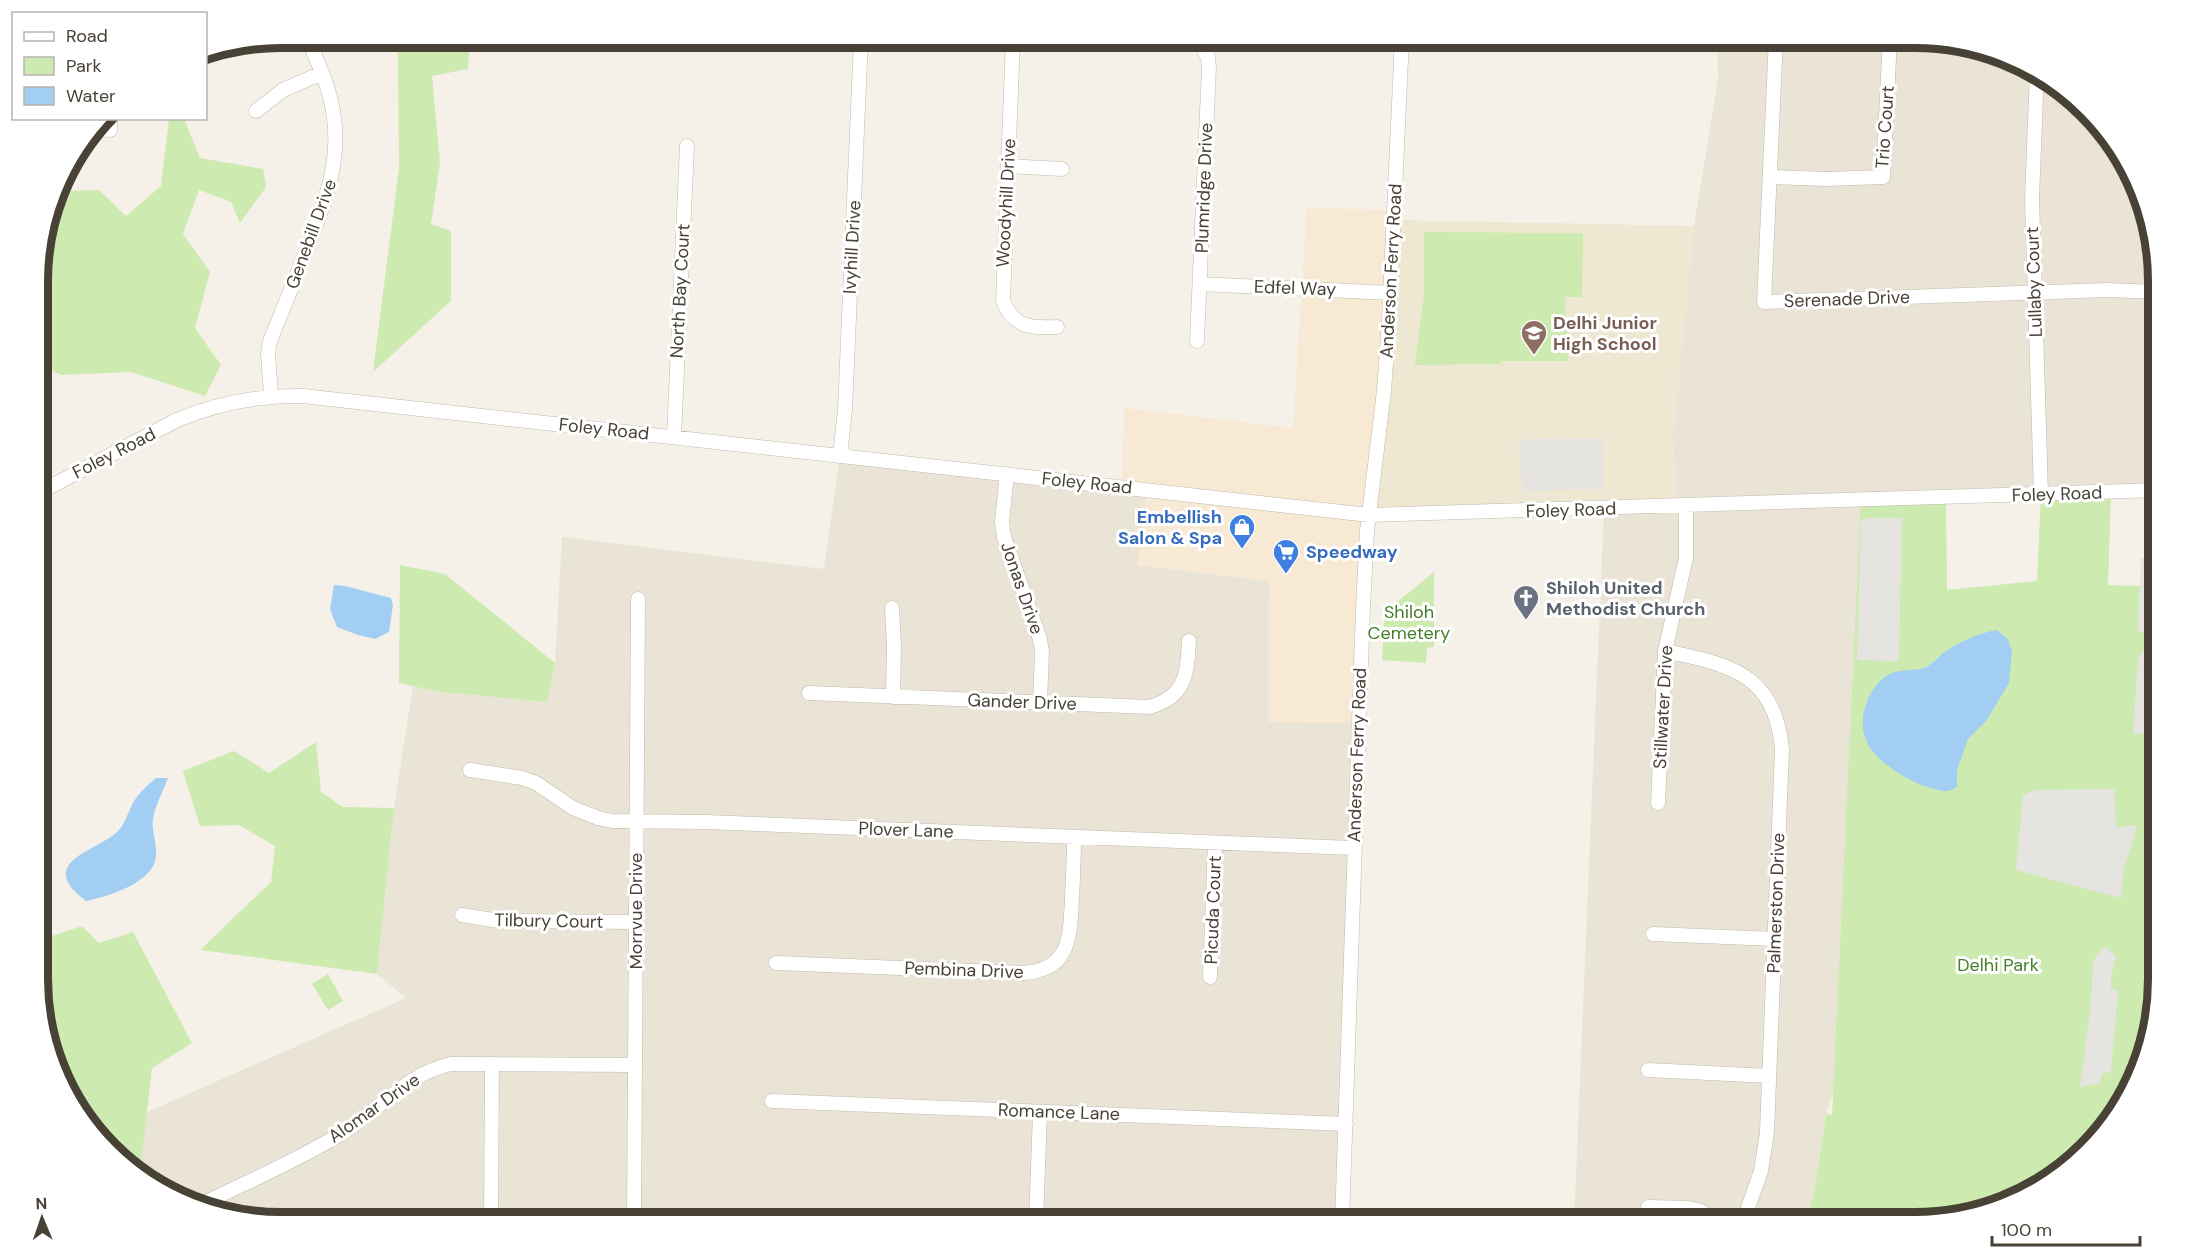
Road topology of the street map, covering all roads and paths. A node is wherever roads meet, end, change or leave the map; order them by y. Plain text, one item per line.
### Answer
1 (311, 48) edge
2 (861, 48) edge
3 (1013, 48) edge
4 (1203, 48) edge
5 (1402, 48) edge
6 (1776, 48) edge
7 (1889, 48) edge
8 (322, 73) junction
9 (2037, 82) edge
10 (256, 111) dead end
11 (687, 146) dead end
12 (1008, 166) junction
13 (1062, 169) dead end
14 (1770, 177) junction
15 (1200, 284) junction
16 (1391, 292) junction
17 (2034, 292) junction
18 (2148, 292) edge
19 (1057, 327) dead end
20 (1197, 341) dead end
21 (271, 396) junction
22 (674, 437) junction
23 (840, 456) junction
24 (1006, 474) junction
25 (48, 488) edge
26 (2148, 490) edge
27 (2041, 494) junction
28 (1686, 506) junction
29 (1369, 515) junction
30 (638, 599) dead end
31 (892, 608) dead end
32 (1189, 641) dead end
33 (1665, 651) junction
34 (809, 693) dead end
35 (893, 697) junction
36 (1040, 703) junction
37 (470, 770) dead end
38 (1658, 803) dead end
39 (637, 821) junction
40 (1074, 837) junction
41 (1215, 843) junction
42 (1353, 848) junction
43 (462, 915) dead end
44 (636, 922) junction
45 (1653, 934) dead end
46 (1775, 939) junction
47 (776, 963) dead end
48 (1210, 977) dead end
49 (492, 1064) junction
50 (635, 1065) junction
51 (1648, 1070) dead end
52 (1769, 1076) junction
53 (772, 1101) dead end
54 (1040, 1112) junction
55 (1346, 1124) junction
56 (209, 1201) edge
57 (1648, 1207) dead end
58 (491, 1212) edge
59 (634, 1212) edge
60 (1036, 1212) edge
61 (1342, 1212) edge
62 (1702, 1212) edge
63 (1747, 1212) edge

1 - 8 street, Genebill Drive
2 - 23 street, Ivyhill Drive
3 - 12 street, Woodyhill Drive
4 - 15 street, Plumridge Drive
5 - 16 street, Anderson Ferry Road
6 - 14 street, Serenade Drive
7 - 14 street, Trio Court
8 - 10 street
8 - 21 street, Genebill Drive
9 - 17 street, Lullaby Court
11 - 22 street, North Bay Court
12 - 13 street
12 - 19 street, Woodyhill Drive
14 - 17 street, Serenade Drive
15 - 16 street, Edfel Way
15 - 20 street, Plumridge Drive
16 - 29 street, Anderson Ferry Road
17 - 18 street, Serenade Drive
17 - 27 street, Lullaby Court
21 - 22 street, Foley Road
21 - 25 street, Foley Road
22 - 23 street, Foley Road
23 - 24 street, Foley Road
24 - 29 street, Foley Road
24 - 36 street, Jonas Drive
26 - 27 street, Foley Road
27 - 28 street, Foley Road
28 - 29 street, Foley Road
28 - 33 street, Stillwater Drive
29 - 42 street, Anderson Ferry Road
30 - 39 street, Morrvue Drive
31 - 35 street
32 - 36 street, Gander Drive
33 - 38 street, Stillwater Drive
33 - 46 street, Palmerston Drive
34 - 35 street, Gander Drive
35 - 36 street, Gander Drive
37 - 39 street, Plover Lane
39 - 40 street, Plover Lane
39 - 44 street, Morrvue Drive
40 - 41 street, Plover Lane
40 - 47 street, Pembina Drive
41 - 42 street, Plover Lane
41 - 48 street, Picuda Court
42 - 55 street, Anderson Ferry Road
43 - 44 street, Tilbury Court
44 - 50 street, Morrvue Drive
45 - 46 street
46 - 52 street, Palmerston Drive
49 - 50 street, Alomar Drive
49 - 56 street, Alomar Drive
49 - 58 street
50 - 59 street, Morrvue Drive
51 - 52 street
52 - 63 street, Palmerston Drive
53 - 54 street, Romance Lane
54 - 55 street, Romance Lane
54 - 60 street
55 - 61 street, Anderson Ferry Road
57 - 62 street

